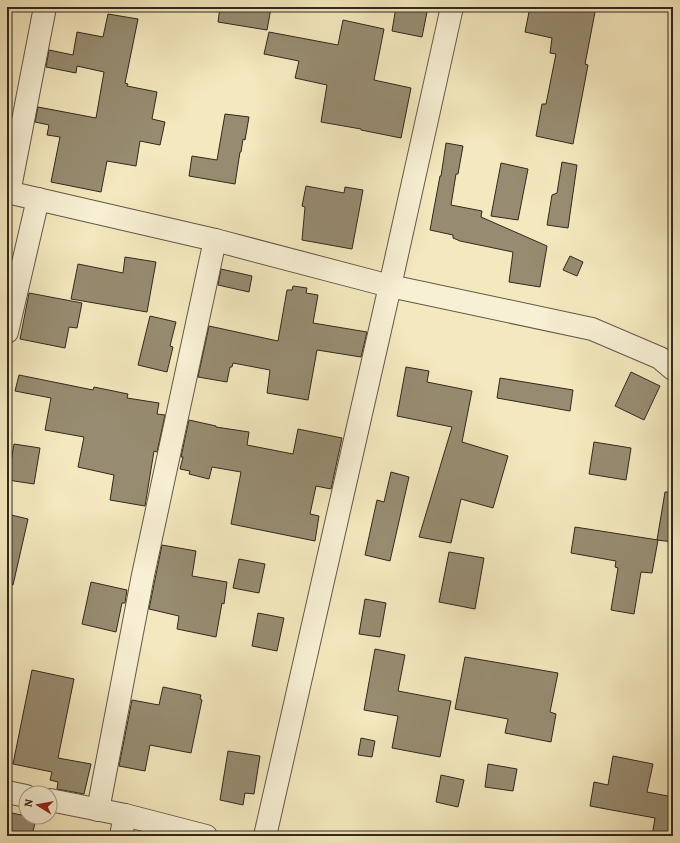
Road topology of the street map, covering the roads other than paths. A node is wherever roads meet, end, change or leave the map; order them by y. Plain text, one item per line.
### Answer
1 (45, 7) edge
2 (452, 7) edge
3 (8, 193) edge
4 (38, 199) junction
5 (215, 240) junction
6 (390, 286) junction
7 (7, 332) edge
8 (673, 369) edge
9 (7, 792) edge
10 (18, 794) edge
11 (58, 802) edge
12 (98, 810) junction
13 (125, 815) junction
14 (121, 836) edge
15 (206, 836) edge
16 (265, 836) edge

1 - 3 street
2 - 6 street
3 - 4 street
4 - 5 street
4 - 7 street
5 - 6 street
5 - 12 street
6 - 8 street
6 - 16 street
9 - 10 street
11 - 12 street
12 - 13 street
13 - 14 street
13 - 15 street

